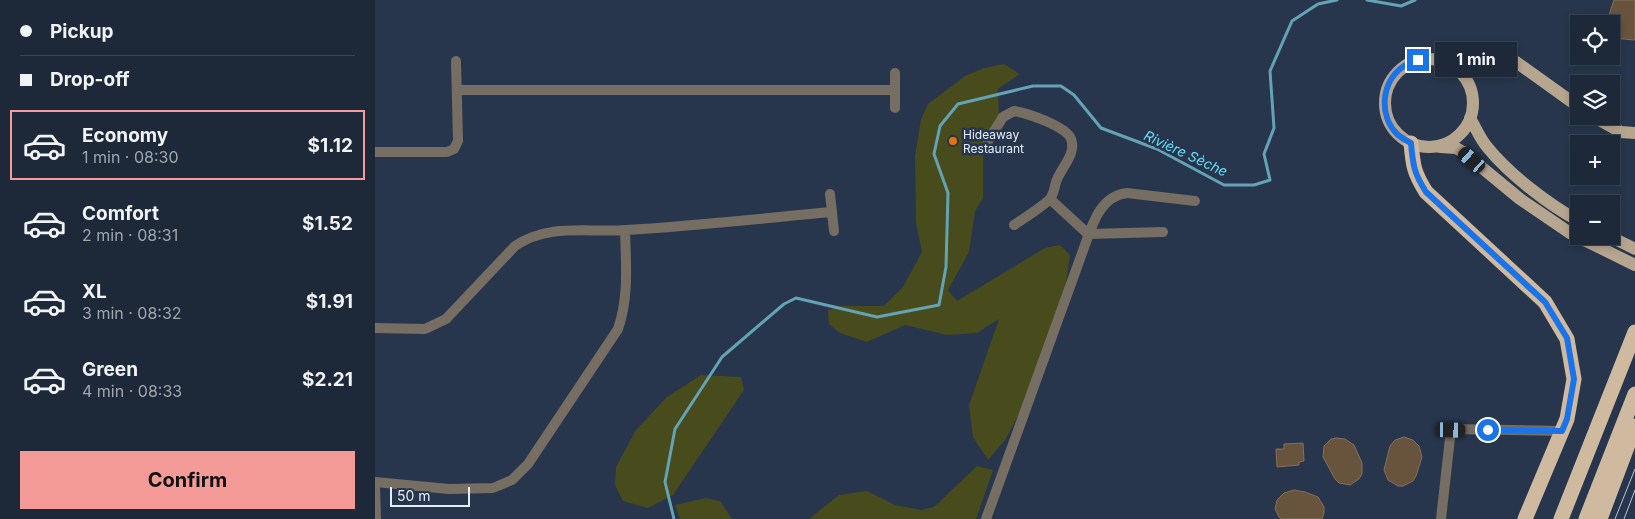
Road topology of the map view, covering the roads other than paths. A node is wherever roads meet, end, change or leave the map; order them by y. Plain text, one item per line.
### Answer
1 (456, 61) dead end
2 (1449, 64) junction
3 (895, 73) dead end
4 (457, 90) junction
5 (895, 90) junction
6 (1570, 101) edge
7 (895, 108) dead end
8 (1470, 118) junction
9 (1606, 125) edge
10 (1635, 133) edge
11 (988, 141) dead end
12 (1411, 143) junction
13 (1437, 146) junction
14 (375, 152) edge
15 (830, 194) dead end
16 (1050, 199) junction
17 (1195, 201) dead end
18 (832, 212) junction
19 (1570, 215) edge
20 (1014, 225) dead end
21 (625, 230) junction
22 (834, 231) dead end
23 (1163, 232) dead end
24 (1088, 234) junction
25 (1620, 242) edge
26 (1632, 248) edge
27 (1635, 265) edge
28 (375, 328) edge
29 (1635, 332) edge
30 (1635, 394) edge
31 (1635, 426) edge
32 (1562, 431) junction
33 (375, 482) edge
34 (375, 486) edge
35 (376, 519) edge
36 (986, 519) edge
37 (1441, 519) edge
38 (1525, 519) edge
39 (1561, 519) edge
40 (1586, 519) edge
41 (1599, 519) edge

1 - 4 street
2 - 6 main road
2 - 8 main road
2 - 12 main road
3 - 5 street
4 - 5 street
4 - 14 street
5 - 7 street
8 - 13 main road
8 - 19 main road
9 - 10 main road
11 - 16 street
12 - 13 main road
12 - 32 highway
13 - 27 main road
15 - 18 street
16 - 20 street
16 - 24 street
17 - 24 street
18 - 21 street
18 - 22 street
21 - 28 street
21 - 33 street
23 - 24 street
24 - 36 street
25 - 26 main road
29 - 39 highway
30 - 40 highway
31 - 41 highway
32 - 37 street
32 - 38 highway
34 - 35 street

